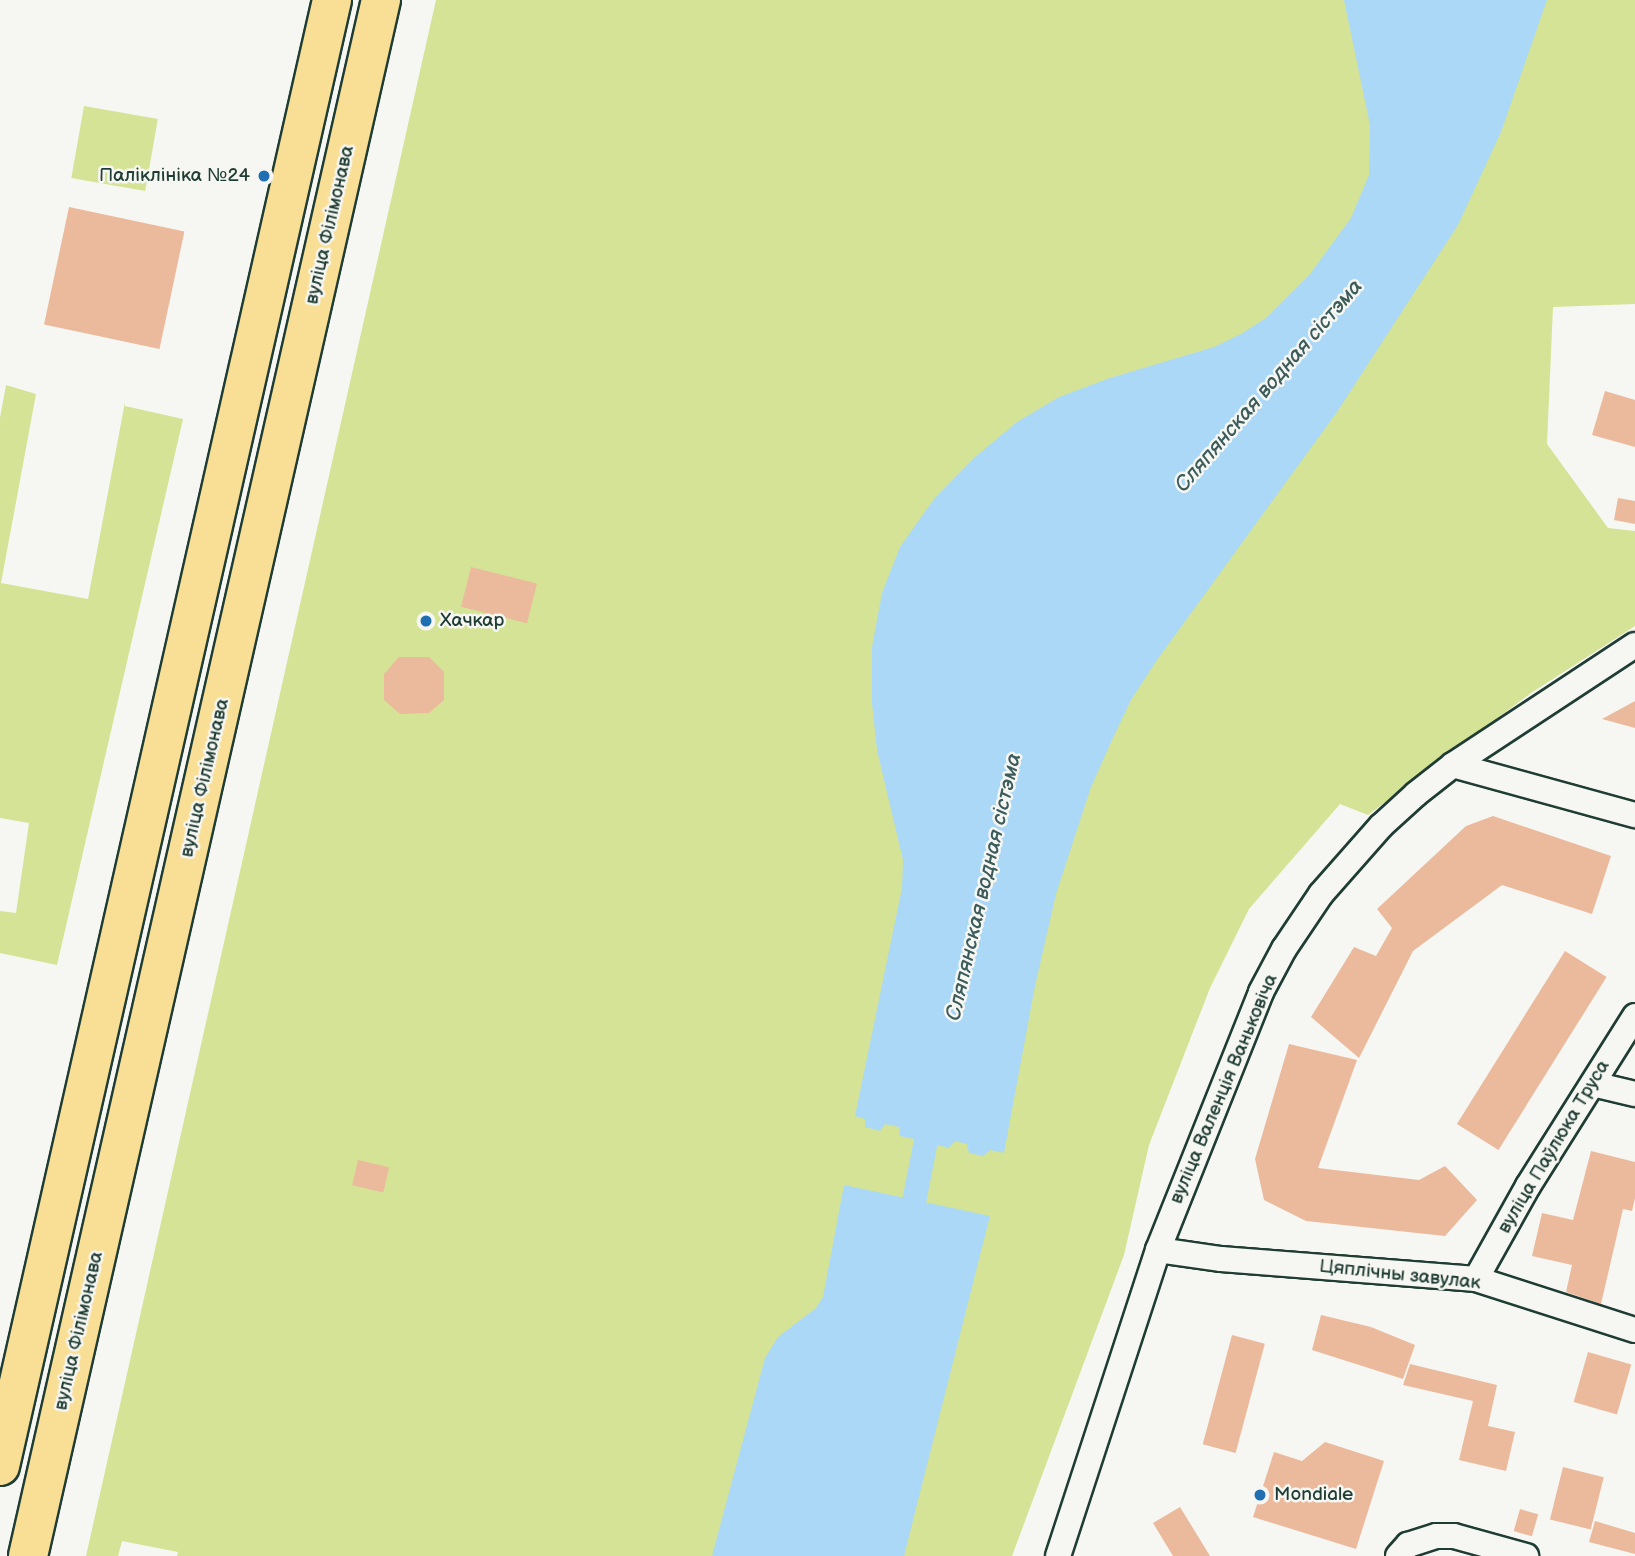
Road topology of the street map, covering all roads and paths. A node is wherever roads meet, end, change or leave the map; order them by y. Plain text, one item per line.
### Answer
1 (331, 0) edge
2 (381, 0) edge
3 (253, 346) junction
4 (301, 355) junction
5 (188, 642) junction
6 (1635, 645) edge
7 (233, 652) junction
8 (1453, 765) junction
9 (1635, 815) edge
10 (1635, 1016) edge
11 (1593, 1084) junction
12 (1635, 1094) edge
13 (62, 1189) junction
14 (109, 1200) junction
15 (1158, 1250) junction
16 (1476, 1279) junction
17 (1635, 1331) edge
18 (0, 1466) edge
19 (28, 1556) edge
20 (1058, 1556) edge
21 (1398, 1556) edge
22 (1527, 1556) edge

1 - 3 main road
2 - 4 main road, вуліца Філімонава
3 - 4 main road
3 - 5 main road
4 - 7 main road, вуліца Філімонава
5 - 7 main road
5 - 13 main road
6 - 8 street, вуліца Валенція Ваньковіча
7 - 14 main road, вуліца Філімонава
8 - 9 street
8 - 15 street, вуліца Валенція Ваньковіча
10 - 11 street, вуліца Паўлюка Труса
11 - 12 street
11 - 16 street, вуліца Паўлюка Труса
13 - 14 main road
13 - 18 main road
14 - 19 main road, вуліца Філімонава
15 - 16 street, Цяплічны завулак
15 - 20 street, вуліца Валенція Ваньковіча
16 - 17 street, Цяплічны завулак
21 - 22 street

